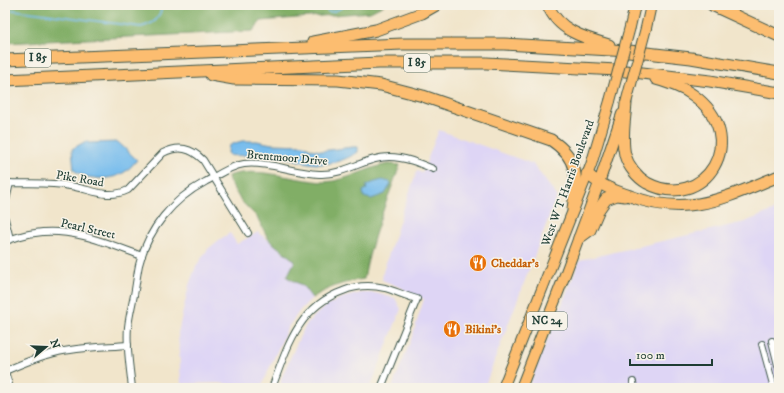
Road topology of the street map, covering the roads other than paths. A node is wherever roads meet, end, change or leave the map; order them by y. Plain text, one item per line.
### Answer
1 (436, 5) edge
2 (548, 5) edge
3 (651, 5) edge
4 (712, 5) edge
5 (635, 6) edge
6 (779, 36) edge
7 (296, 48) junction
8 (629, 50) junction
9 (5, 60) edge
10 (192, 72) junction
11 (779, 73) edge
12 (641, 74) junction
13 (5, 80) edge
14 (779, 93) edge
15 (626, 103) junction
16 (433, 169) dead end
17 (588, 174) junction
18 (779, 176) edge
19 (214, 177) junction
20 (599, 183) junction
21 (634, 198) junction
22 (5, 204) edge
23 (573, 209) junction
24 (5, 219) edge
25 (248, 233) dead end
26 (579, 238) junction
27 (8, 240) edge
28 (142, 256) junction
29 (772, 342) dead end
30 (762, 344) dead end
31 (128, 345) junction
32 (779, 369) edge
33 (5, 371) edge
34 (10, 388) edge
35 (132, 388) edge
36 (272, 388) edge
37 (381, 388) edge
38 (503, 388) edge
39 (521, 388) edge
40 (774, 388) edge

1 - 7 highway
2 - 8 highway
3 - 15 main road, NC 24, bridge
4 - 6 highway
5 - 17 main road, West W T Harris Boulevard / NC 24, bridge
7 - 8 highway, I 85
7 - 9 highway, I 85
8 - 11 highway, I 85
10 - 12 highway, I 85
10 - 13 highway, I 85
10 - 23 highway
12 - 14 highway, I 85
12 - 15 highway
15 - 20 main road, NC 24
16 - 19 street, Brentmoor Drive
17 - 20 highway
17 - 23 main road, West W T Harris Boulevard / NC 24
18 - 21 highway
19 - 22 street, Pike Road
19 - 25 street, Pike Road
19 - 28 street, Brentmoor Drive
20 - 21 highway
20 - 26 main road, NC 24
21 - 26 highway
23 - 38 main road, West W T Harris Boulevard / NC 24
24 - 27 street
26 - 39 main road, NC 24
27 - 28 street, Pearl Street
28 - 31 street, Brentmoor Drive
29 - 32 street
30 - 40 street
31 - 33 street
31 - 35 street, Brentmoor Drive
33 - 34 street
36 - 37 street

